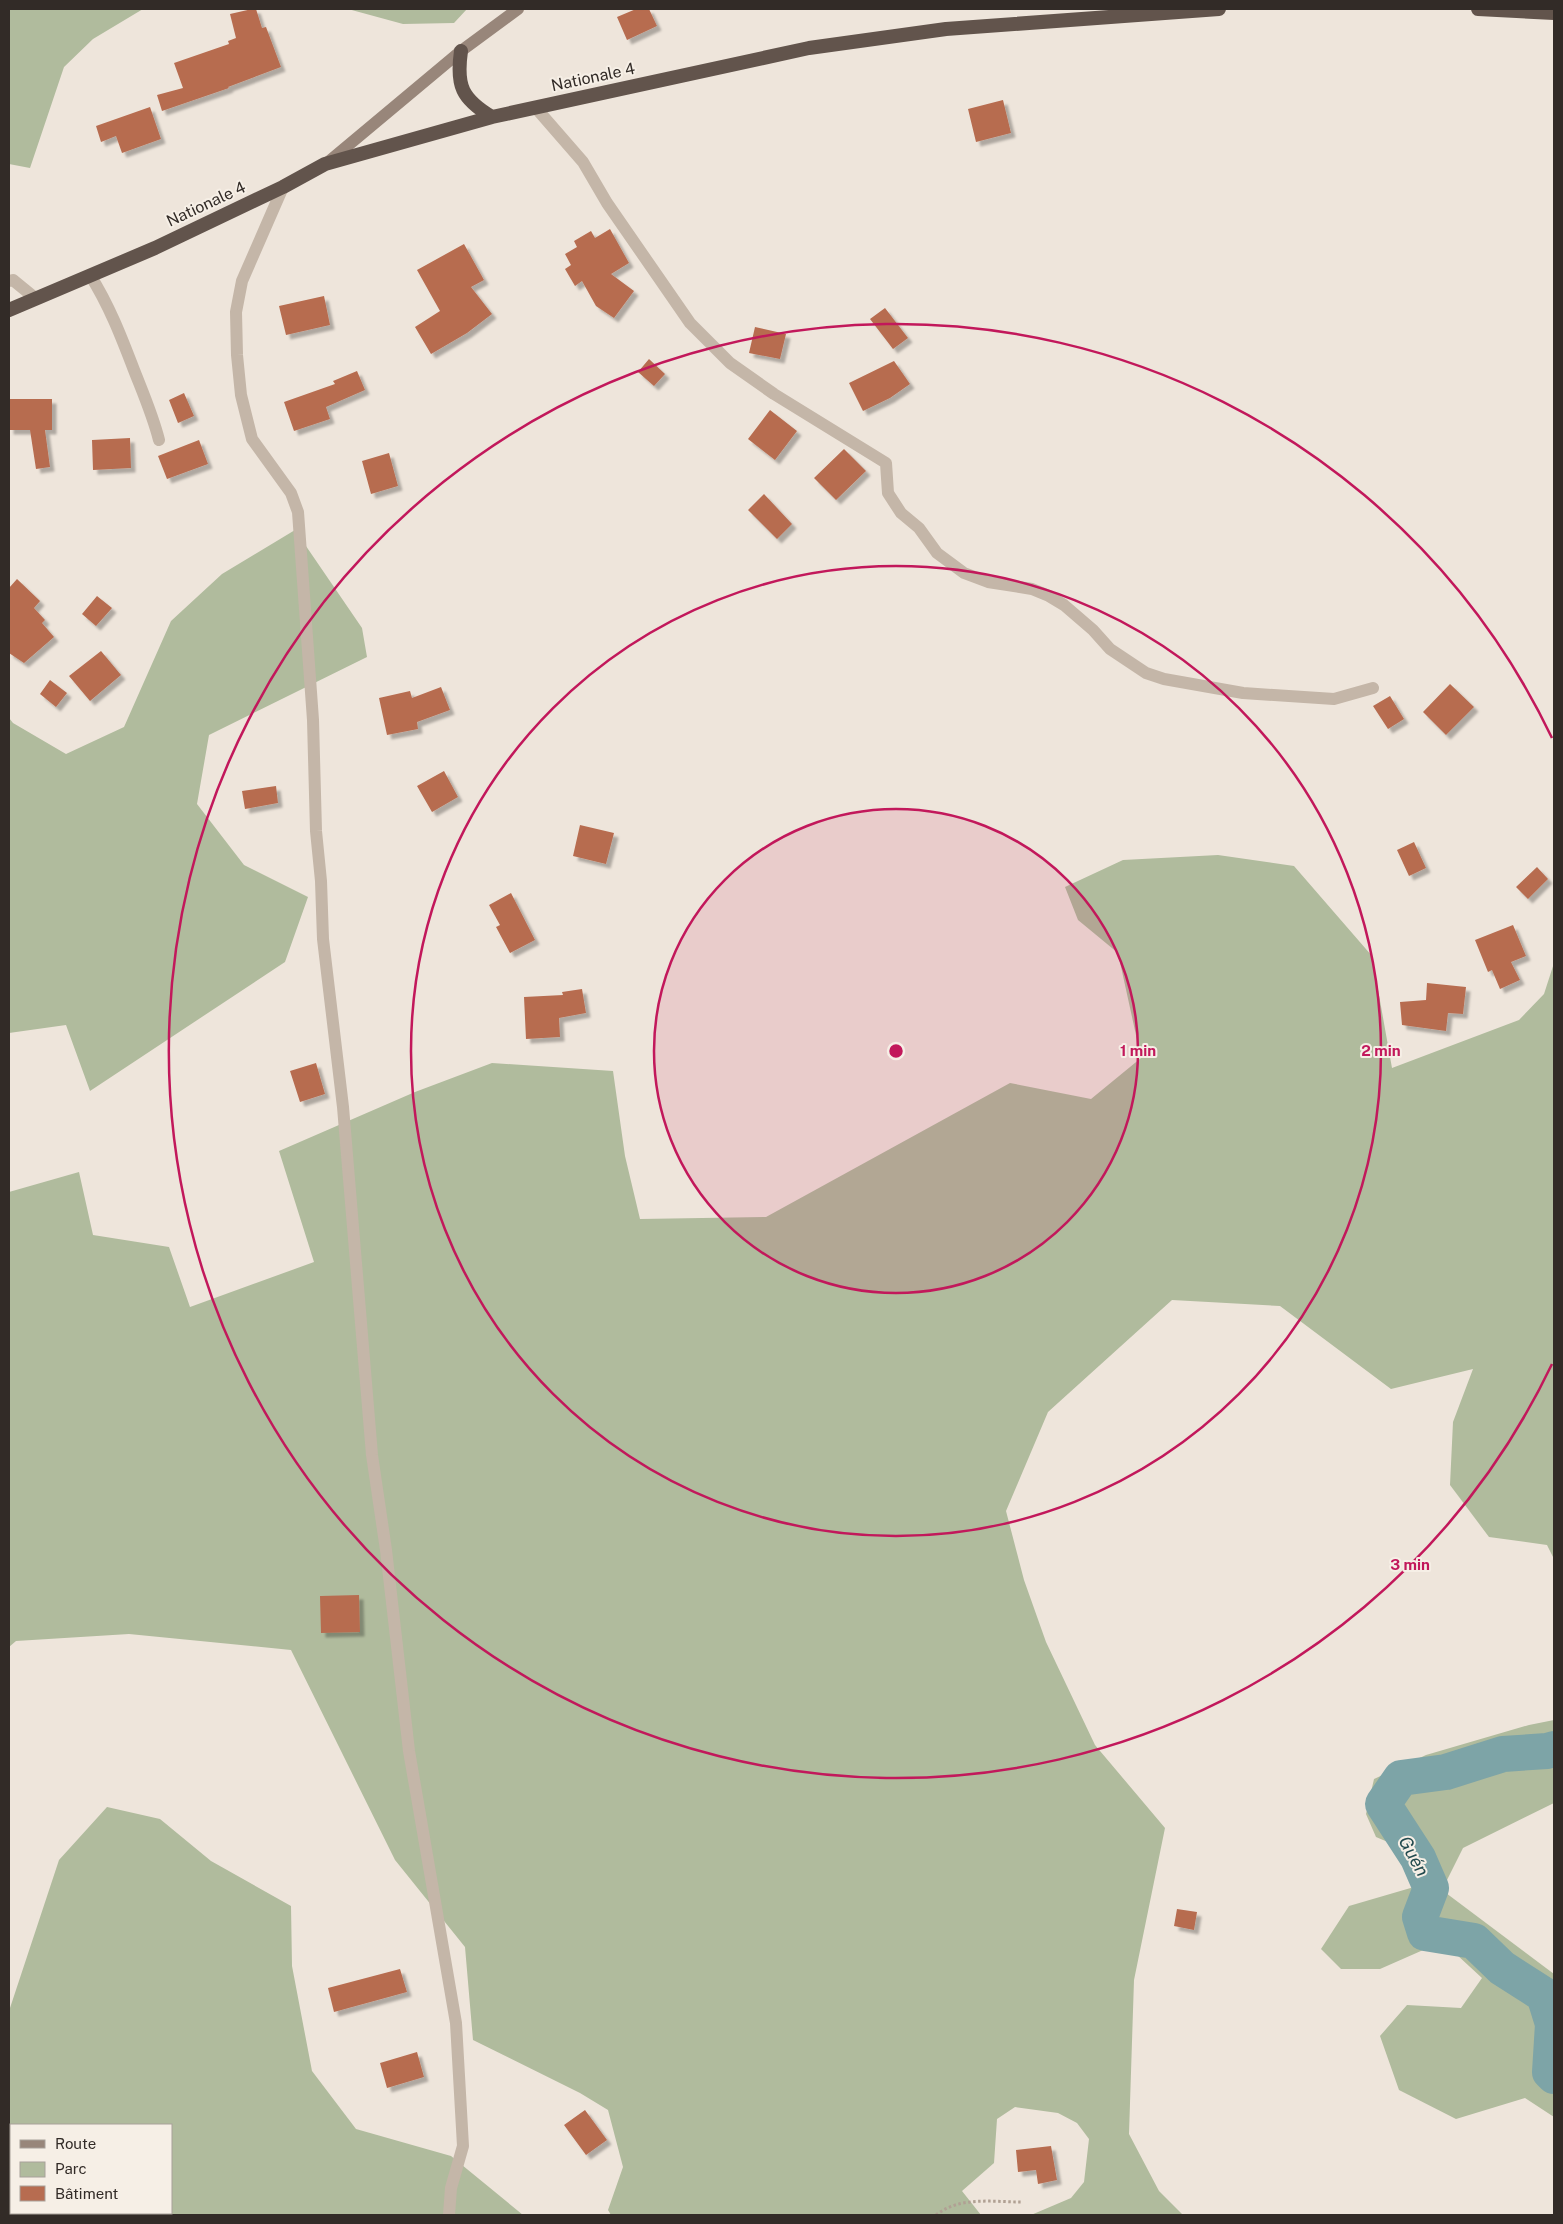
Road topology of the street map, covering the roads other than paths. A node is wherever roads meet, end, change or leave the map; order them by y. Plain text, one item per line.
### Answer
1 (518, 9) edge
2 (1219, 9) edge
3 (1478, 9) edge
4 (1554, 13) edge
5 (461, 51) junction
6 (536, 108) junction
7 (492, 117) junction
8 (326, 164) junction
9 (283, 187) junction
10 (90, 275) junction
11 (9, 281) edge
12 (35, 298) junction
13 (9, 310) edge
14 (159, 440) dead end
15 (1373, 688) dead end
16 (449, 2215) edge

1 - 5 main road
2 - 6 highway, Nationale 4
3 - 4 highway
5 - 7 highway
5 - 8 main road
6 - 7 highway, Nationale 4
6 - 15 street
7 - 8 highway, Nationale 4
8 - 9 highway, Nationale 4
9 - 10 highway, Nationale 4
9 - 16 street
10 - 12 highway, Nationale 4
10 - 14 street
11 - 12 street
12 - 13 highway, Nationale 4

